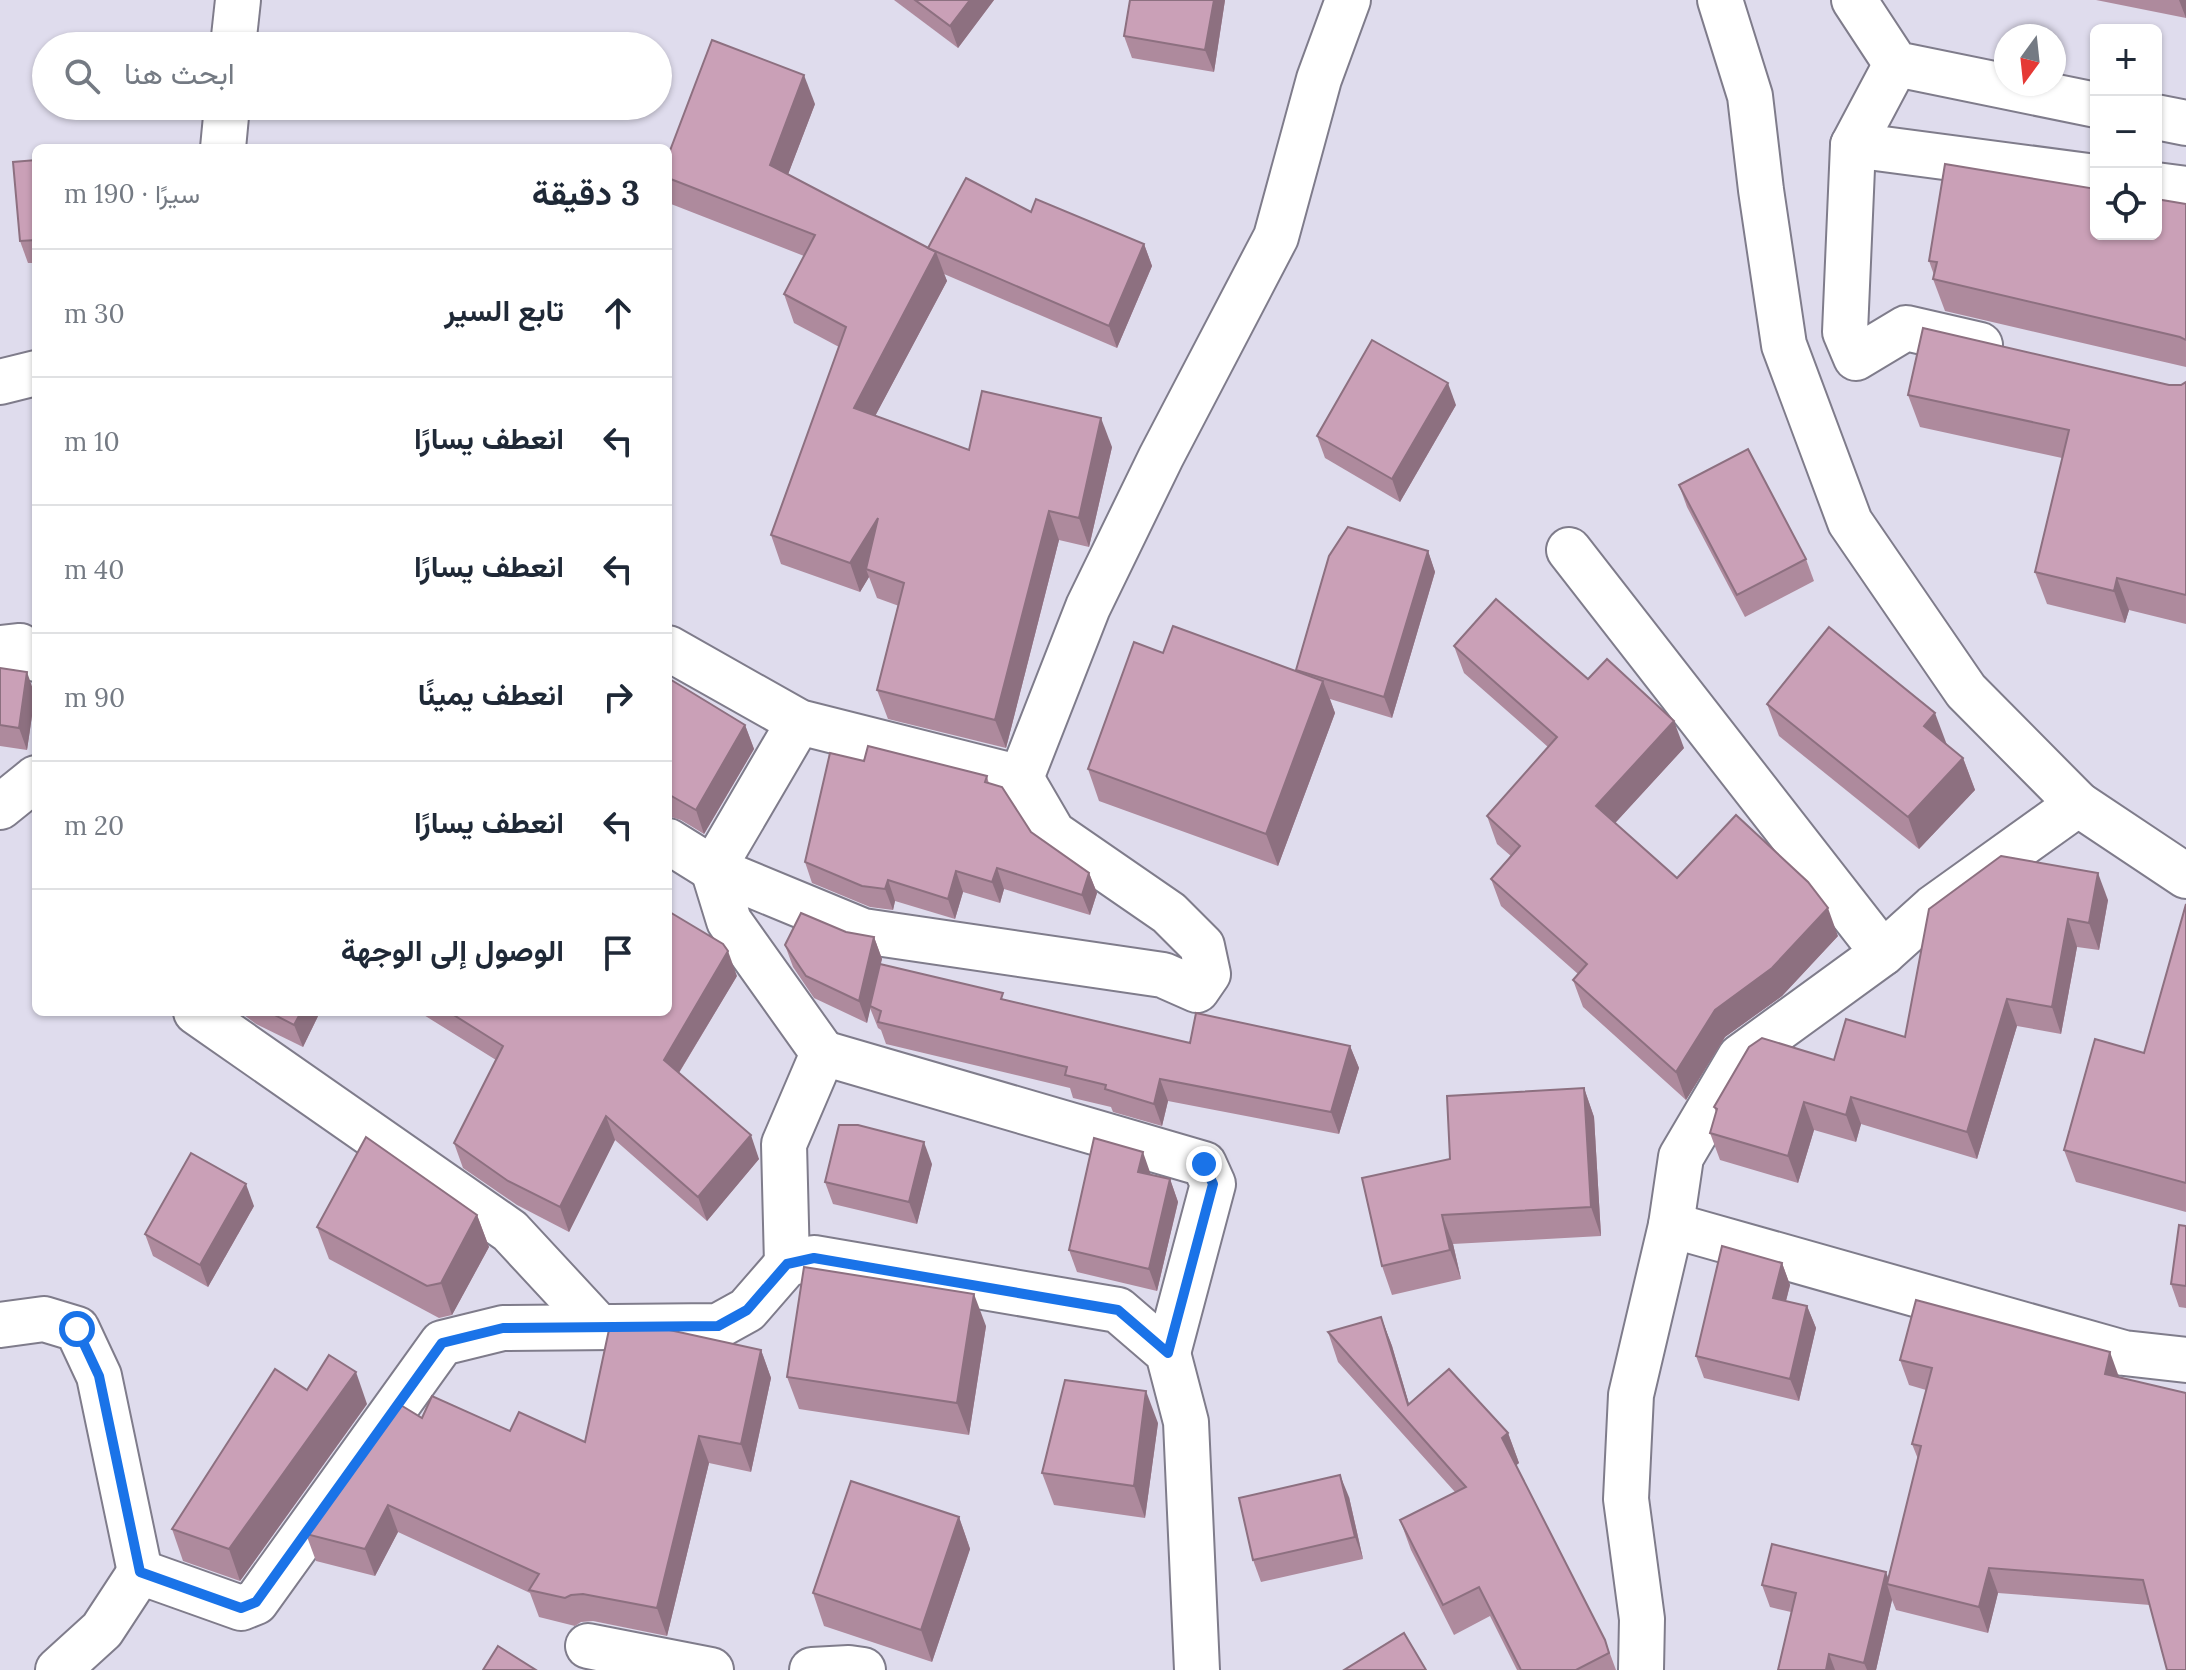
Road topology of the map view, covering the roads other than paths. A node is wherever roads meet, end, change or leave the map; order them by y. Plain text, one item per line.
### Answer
1 (238, 0) edge
2 (1348, 0) edge
3 (1720, 0) edge
4 (1854, 0) edge
5 (235, 32) edge
6 (1896, 64) junction
7 (2090, 104) edge
8 (2162, 118) edge
9 (226, 120) edge
10 (2186, 123) edge
11 (223, 144) edge
12 (1853, 145) junction
13 (2090, 176) edge
14 (2162, 186) edge
15 (2186, 189) edge
16 (2015, 353) edge
17 (32, 374) edge
18 (0, 382) edge
19 (1569, 550) dead end
20 (0, 648) edge
21 (672, 650) edge
22 (32, 656) edge
23 (799, 722) junction
24 (1021, 778) junction
25 (32, 781) edge
26 (2078, 804) junction
27 (0, 807) edge
28 (672, 843) edge
29 (713, 869) junction
30 (2186, 876) edge
31 (1883, 953) junction
32 (202, 1016) edge
33 (823, 1053) junction
34 (1671, 1225) junction
35 (787, 1264) junction
36 (0, 1325) edge
37 (599, 1327) junction
38 (1168, 1353) junction
39 (2186, 1360) edge
40 (140, 1572) junction
41 (588, 1646) dead end
42 (58, 1670) edge
43 (711, 1670) edge
44 (812, 1670) edge
45 (863, 1670) edge
46 (1197, 1670) edge
47 (1641, 1670) edge

1 - 5 street
2 - 24 street
3 - 26 street
4 - 6 street
6 - 7 street
6 - 12 street
8 - 10 street
9 - 11 street
12 - 13 street
12 - 16 street
14 - 15 street
17 - 18 street
19 - 31 street
20 - 22 street
21 - 23 street
23 - 24 street
23 - 29 street
24 - 29 street
25 - 27 street
26 - 30 street
26 - 31 street
28 - 29 street
29 - 33 street
31 - 34 street
32 - 37 street
33 - 35 street
33 - 38 street
34 - 39 street
34 - 47 street
35 - 37 street
35 - 38 street
36 - 40 street
37 - 40 street
38 - 46 street
40 - 42 street
41 - 43 street
44 - 45 street

